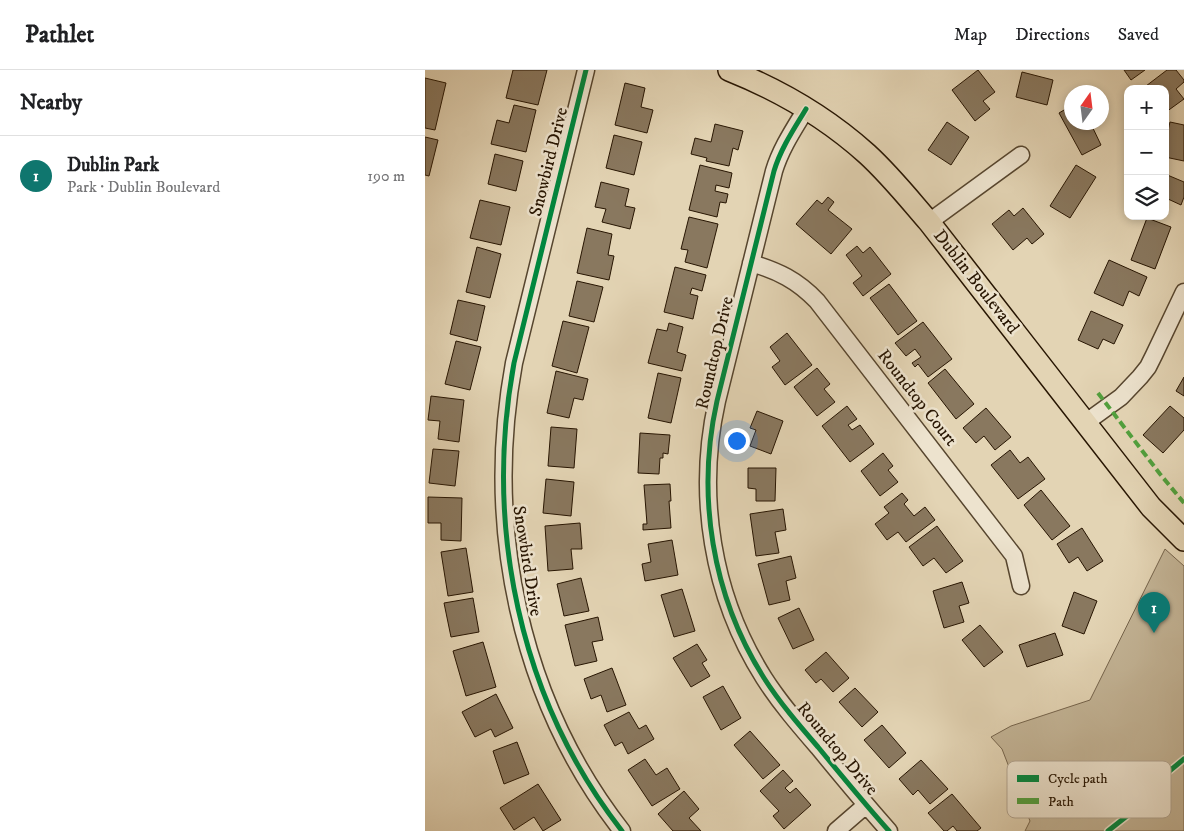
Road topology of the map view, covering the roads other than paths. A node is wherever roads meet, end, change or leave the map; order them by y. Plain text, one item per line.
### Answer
1 (586, 70) edge
2 (729, 70) edge
3 (806, 109) junction
4 (1021, 154) dead end
5 (929, 222) junction
6 (751, 263) junction
7 (1184, 292) edge
8 (1085, 422) junction
9 (1184, 540) edge
10 (1021, 586) dead end
11 (866, 805) junction
12 (622, 831) edge
13 (836, 831) edge
14 (889, 831) edge

1 - 12 street, Snowbird Drive
2 - 3 main road, Dublin Boulevard
3 - 5 main road, Dublin Boulevard
3 - 6 street, Roundtop Drive
4 - 5 street
5 - 8 main road, Dublin Boulevard
6 - 10 street, Roundtop Court
6 - 11 street, Roundtop Drive
7 - 8 street
8 - 9 main road, Dublin Boulevard
11 - 13 street
11 - 14 street, Roundtop Drive

